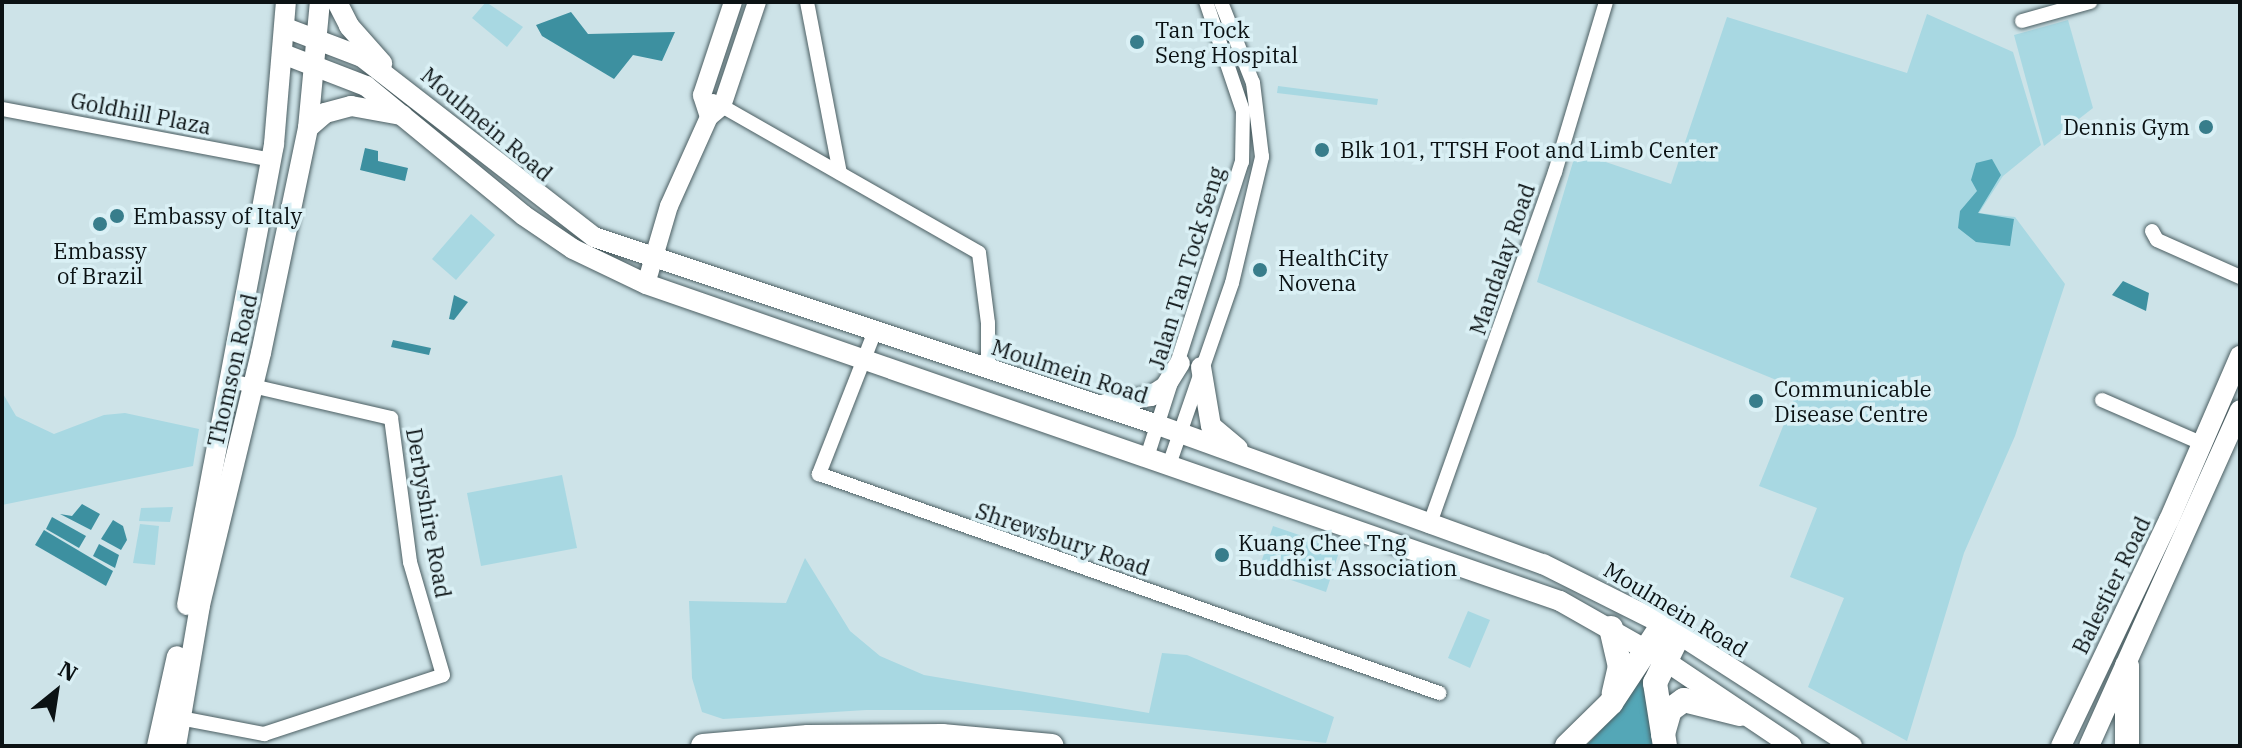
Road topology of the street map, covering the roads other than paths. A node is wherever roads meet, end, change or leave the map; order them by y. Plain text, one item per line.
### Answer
1 (286, 2) edge
2 (320, 2) edge
3 (337, 2) edge
4 (733, 2) edge
5 (757, 2) edge
6 (807, 2) edge
7 (1206, 2) edge
8 (1221, 2) edge
9 (1606, 2) edge
10 (2090, 2) edge
11 (2022, 21) dead end
12 (286, 28) junction
13 (319, 40) junction
14 (283, 54) junction
15 (315, 64) junction
16 (401, 84) junction
17 (2, 109) edge
18 (716, 111) junction
19 (405, 115) junction
20 (308, 128) junction
21 (271, 160) junction
22 (840, 173) junction
23 (658, 259) junction
24 (2240, 269) edge
25 (2240, 277) edge
26 (646, 284) junction
27 (875, 331) junction
28 (2240, 356) edge
29 (864, 360) junction
30 (1180, 363) junction
31 (1201, 367) junction
32 (988, 369) junction
33 (231, 381) junction
34 (253, 386) junction
35 (2102, 400) dead end
36 (1093, 404) junction
37 (2240, 410) edge
38 (1158, 425) junction
39 (1179, 433) junction
40 (2203, 444) junction
41 (1148, 454) junction
42 (1170, 462) junction
43 (1264, 465) junction
44 (1429, 526) junction
45 (1611, 628) junction
46 (1671, 629) junction
47 (1656, 655) junction
48 (2123, 675) junction
49 (2094, 677) junction
50 (1439, 693) dead end
51 (1611, 703) junction
52 (2108, 713) junction
53 (1740, 714) junction
54 (180, 718) junction
55 (1664, 744) edge
56 (157, 746) edge
57 (176, 746) edge
58 (703, 746) edge
59 (1052, 746) edge
60 (1567, 746) edge
61 (1792, 746) edge
62 (1852, 746) edge
63 (2061, 746) edge
64 (2089, 746) edge
65 (2104, 746) edge
66 (2127, 746) edge

1 - 12 main road, Thomson Road
2 - 13 main road, Thomson Road
3 - 16 main road
4 - 18 street
5 - 18 street
6 - 22 street
7 - 30 street, Jalan Tan Tock Seng
8 - 31 street, Jalan Tan Tock Seng
9 - 44 street, Mandalay Road
10 - 11 street
12 - 13 main road, Moulmein Road
12 - 14 main road, Thomson Road
13 - 15 main road, Thomson Road
13 - 16 main road, Moulmein Road
14 - 15 main road, Moulmein Road
14 - 21 main road, Thomson Road
15 - 19 main road, Moulmein Road
15 - 20 main road, Thomson Road
16 - 23 main road, Moulmein Road
17 - 21 street, Goldhill Plaza
18 - 22 street
18 - 23 street
19 - 20 main road
19 - 26 main road, Moulmein Road
20 - 34 main road, Thomson Road
21 - 33 main road, Thomson Road
22 - 32 street
23 - 26 street
23 - 27 main road, Moulmein Road
24 - 25 street
26 - 29 main road, Moulmein Road
27 - 29 street, Shrewsbury Road
27 - 32 main road, Moulmein Road
28 - 40 main road, Balestier Road
29 - 41 main road, Moulmein Road
29 - 50 street, Shrewsbury Road
30 - 36 main road
30 - 38 street, Jalan Tan Tock Seng
31 - 39 street, Jalan Tan Tock Seng
31 - 43 main road
32 - 36 main road, Moulmein Road
33 - 34 street
33 - 56 main road, Thomson Road
34 - 54 main road, Thomson Road
34 - 54 street, Derbyshire Road
35 - 40 street
36 - 38 main road, Moulmein Road
37 - 48 main road, Balestier Road
38 - 39 main road, Moulmein Road
38 - 41 street, Jalan Tan Tock Seng
39 - 42 street, Jalan Tan Tock Seng
39 - 43 main road, Moulmein Road
40 - 49 main road, Balestier Road
41 - 42 main road, Moulmein Road
42 - 45 main road, Moulmein Road
43 - 44 main road, Moulmein Road
44 - 46 main road, Moulmein Road
45 - 47 main road, Moulmein Road
45 - 51 highway
46 - 47 highway
46 - 62 main road, Moulmein Road
47 - 51 highway
47 - 53 main road, Moulmein Road
47 - 55 highway
48 - 49 main road
48 - 52 main road, Balestier Road
48 - 66 highway
49 - 63 main road, Balestier Road
51 - 60 highway
52 - 64 main road, Balestier Road
52 - 65 main road, Balestier Road
53 - 55 highway
53 - 61 main road, Moulmein Road
54 - 57 main road, Thomson Road
58 - 59 highway

